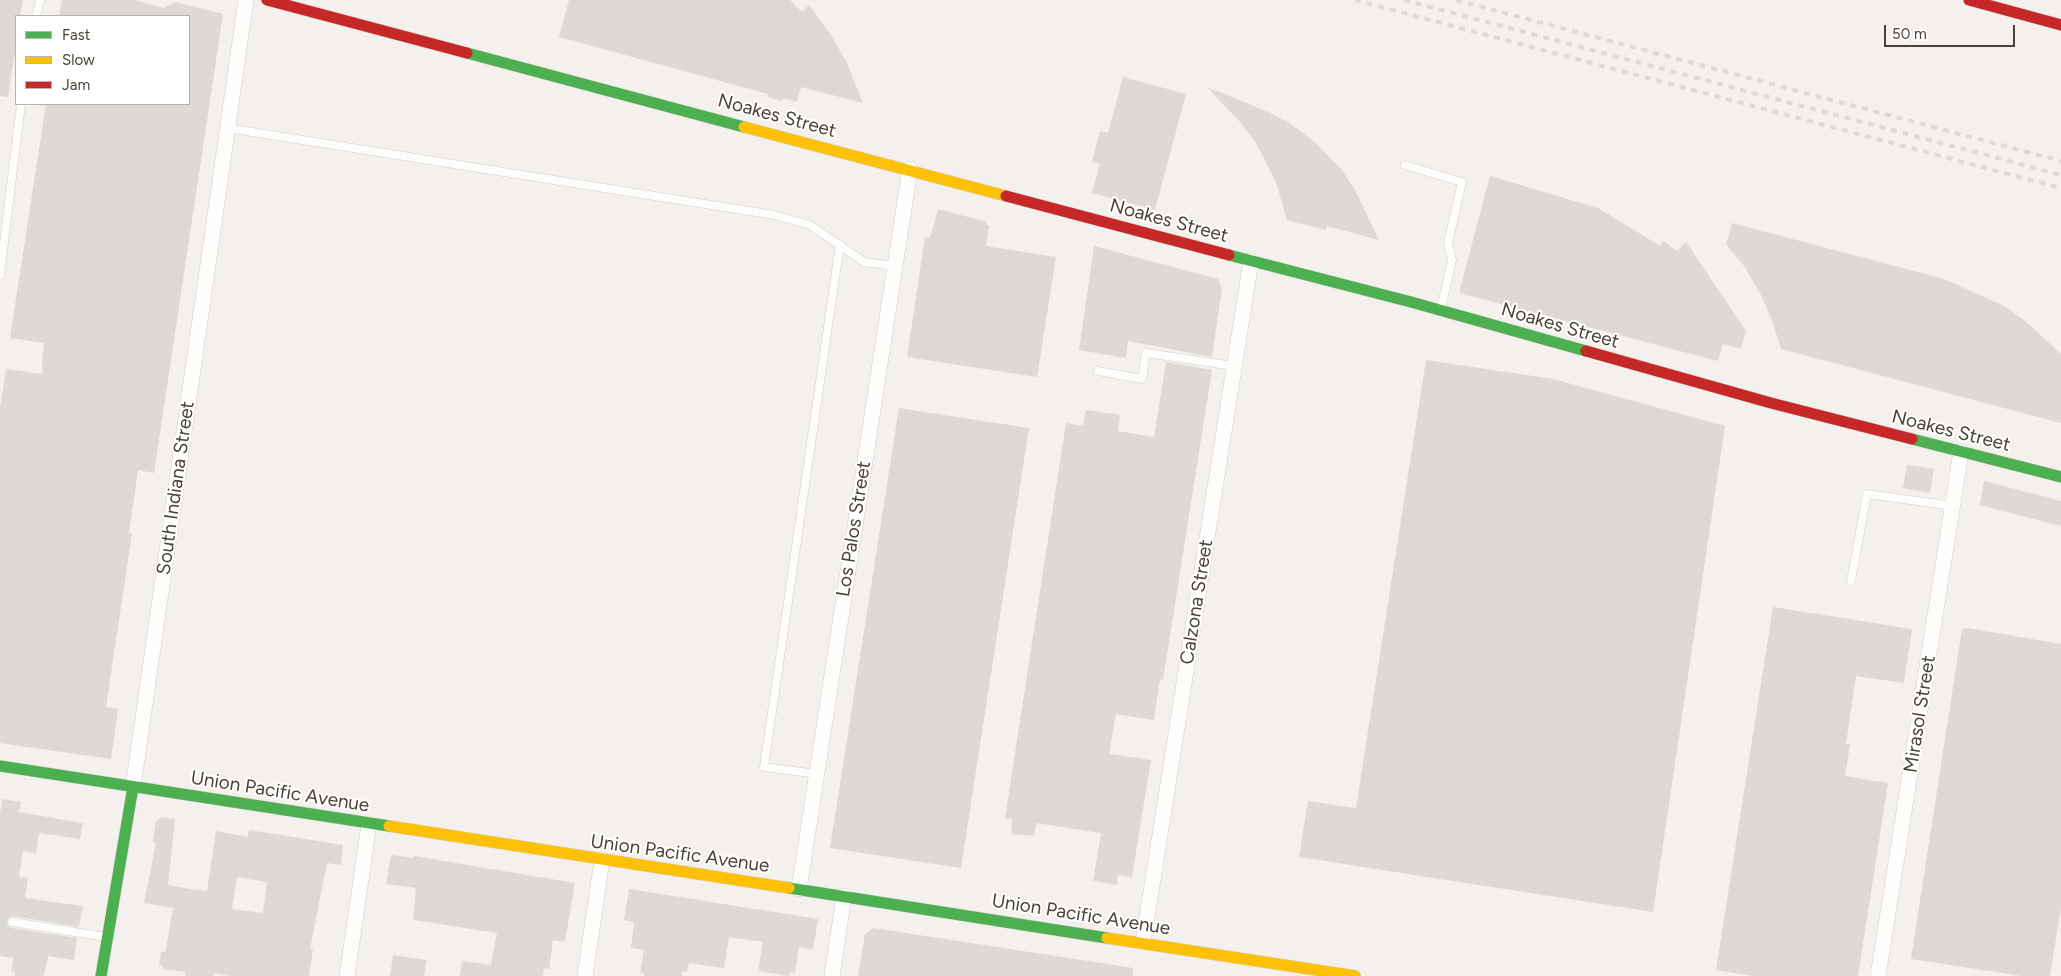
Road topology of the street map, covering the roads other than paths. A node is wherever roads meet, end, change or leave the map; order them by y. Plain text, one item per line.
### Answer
1 (40, 0) edge
2 (246, 0) edge
3 (267, 0) edge
4 (1969, 0) edge
5 (36, 15) edge
6 (2061, 24) edge
7 (21, 105) edge
8 (227, 128) junction
9 (1405, 165) dead end
10 (910, 169) junction
11 (840, 244) junction
12 (1250, 261) junction
13 (895, 266) junction
14 (0, 275) edge
15 (1440, 311) junction
16 (1234, 366) junction
17 (1098, 371) dead end
18 (1961, 452) junction
19 (2061, 477) edge
20 (1953, 506) junction
21 (1851, 581) dead end
22 (0, 766) edge
23 (817, 774) junction
24 (133, 787) junction
25 (369, 824) junction
26 (602, 860) junction
27 (799, 889) junction
28 (844, 896) junction
29 (12, 922) dead end
30 (106, 936) junction
31 (1143, 942) junction
32 (1301, 972) edge
33 (100, 976) edge
34 (347, 976) edge
35 (585, 976) edge
36 (832, 976) edge
37 (1355, 976) edge
38 (1878, 976) edge

1 - 5 lane
2 - 8 street, South Indiana Street
3 - 10 street, Noakes Street
4 - 6 street
7 - 14 lane
8 - 11 lane
8 - 24 street, South Indiana Street
9 - 15 lane
10 - 12 street, Noakes Street
10 - 13 street, Los Palos Street
11 - 13 lane
11 - 23 lane
12 - 15 street, Noakes Street
12 - 16 street, Calzona Street
13 - 23 street, Los Palos Street
15 - 18 street, Noakes Street
16 - 17 lane
16 - 31 street, Calzona Street
18 - 19 street, Noakes Street
18 - 20 street, Mirasol Street
20 - 21 lane
20 - 38 street, Mirasol Street
22 - 24 street, Union Pacific Avenue
23 - 27 street, Los Palos Street
24 - 25 street, Union Pacific Avenue
24 - 30 street, South Indiana Street
25 - 26 street, Union Pacific Avenue
25 - 34 street
26 - 27 street, Union Pacific Avenue
26 - 35 street
27 - 28 street, Union Pacific Avenue
28 - 31 street, Union Pacific Avenue
28 - 36 street
29 - 30 lane
30 - 33 street, South Indiana Street
31 - 32 street, Union Pacific Avenue
32 - 37 street, Union Pacific Avenue

